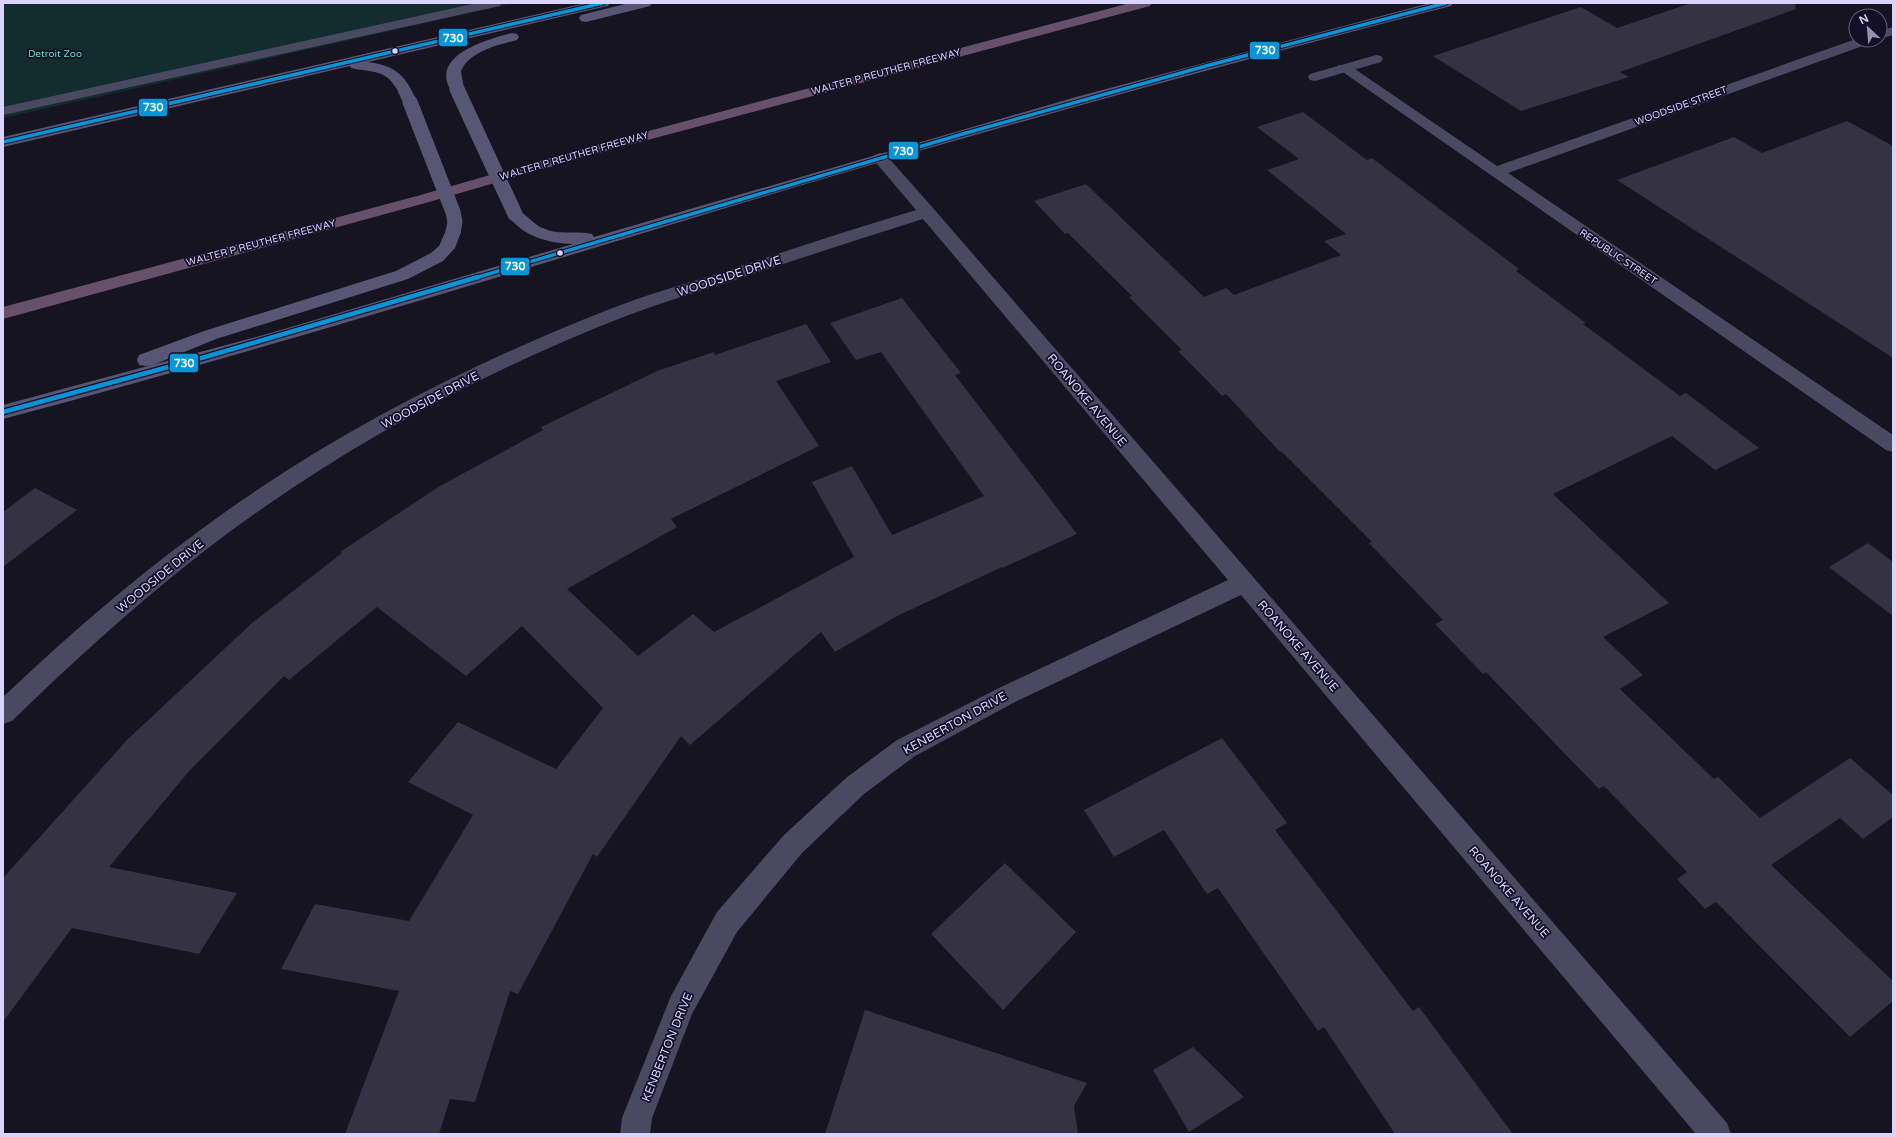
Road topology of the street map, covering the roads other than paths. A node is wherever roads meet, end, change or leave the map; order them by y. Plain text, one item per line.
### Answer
1 (495, 3) edge
2 (602, 3) edge
3 (645, 3) edge
4 (1145, 3) edge
5 (1446, 3) edge
6 (1848, 46) edge
7 (1376, 59) dead end
8 (338, 64) junction
9 (1344, 68) junction
10 (1315, 77) dead end
11 (3, 111) edge
12 (3, 142) edge
13 (880, 158) junction
14 (1495, 172) junction
15 (927, 212) junction
16 (620, 235) junction
17 (3, 313) edge
18 (26, 407) junction
19 (3, 412) edge
20 (1893, 445) edge
21 (1244, 583) junction
22 (3, 713) edge
23 (635, 1134) edge
24 (1716, 1134) edge

1 - 11 street
2 - 8 main road
3 - 16 main road, bridge
4 - 17 highway, WALTER P REUTHER FREEWAY
5 - 13 main road
6 - 14 street, WOODSIDE STREET
7 - 9 street
8 - 12 main road
8 - 18 main road, bridge
9 - 10 street
9 - 14 street, REPUBLIC STREET
13 - 15 street, ROANOKE AVENUE
13 - 16 main road
14 - 20 street, REPUBLIC STREET
15 - 21 street, ROANOKE AVENUE
15 - 22 street, WOODSIDE DRIVE
16 - 18 main road
18 - 19 main road
21 - 23 street, KENBERTON DRIVE
21 - 24 street, ROANOKE AVENUE

